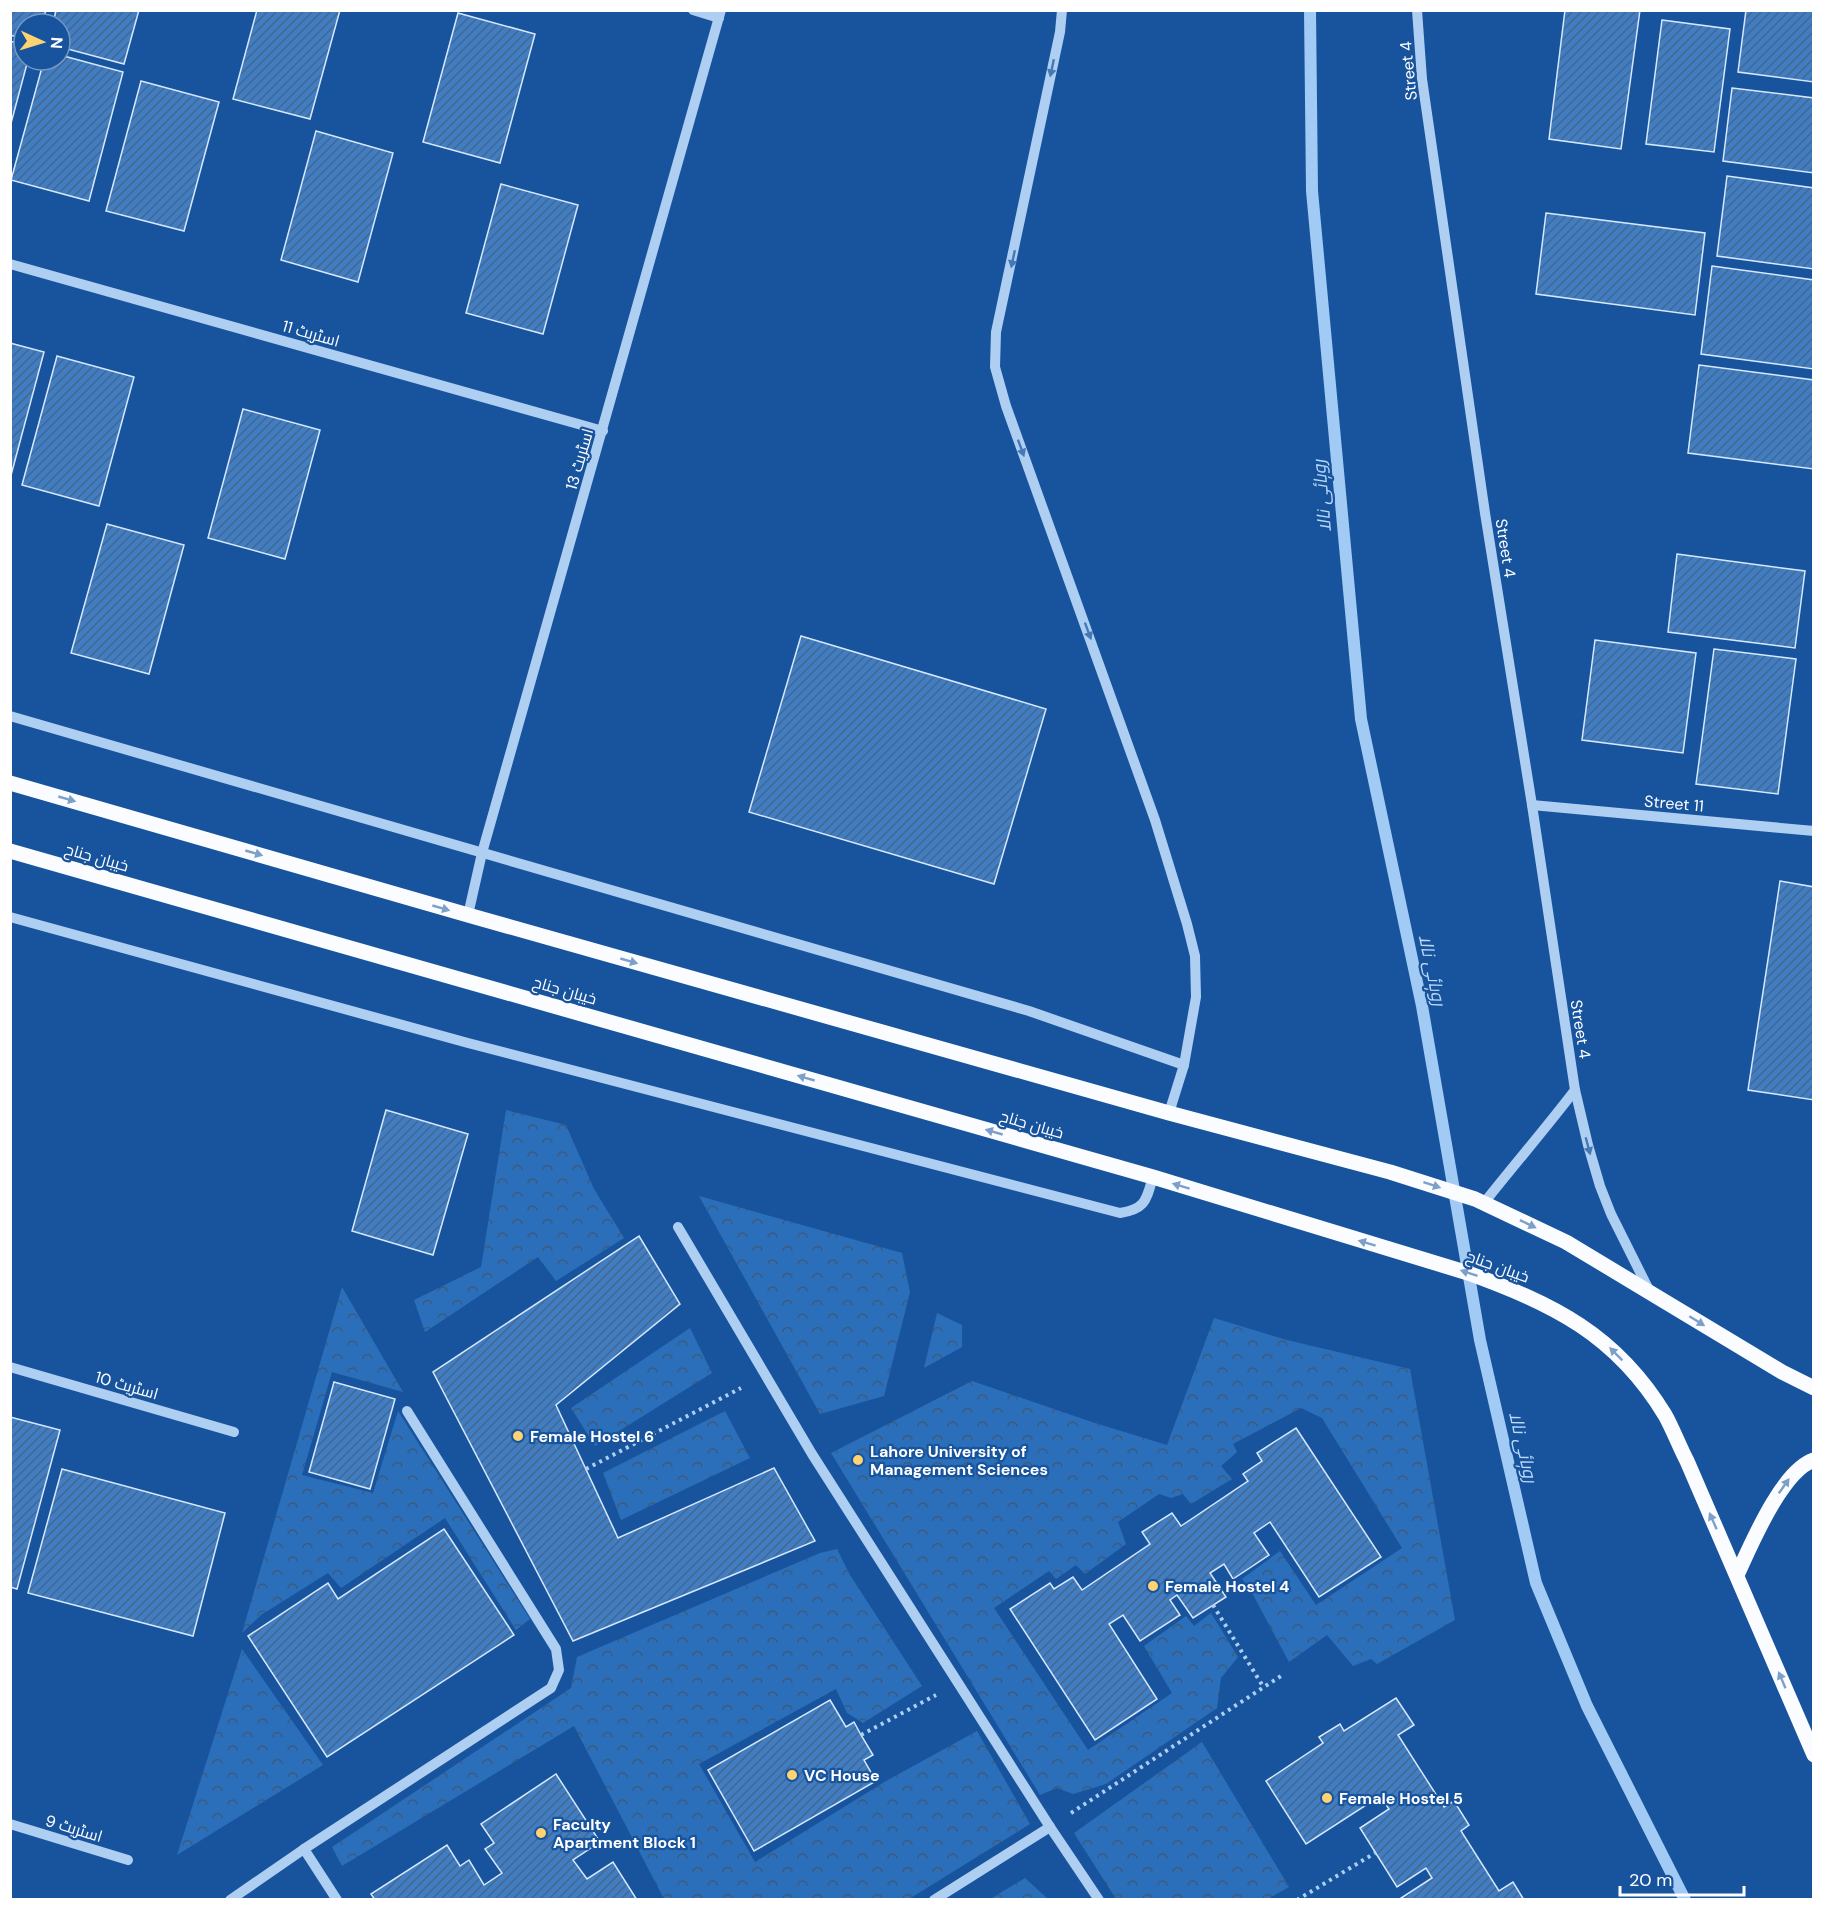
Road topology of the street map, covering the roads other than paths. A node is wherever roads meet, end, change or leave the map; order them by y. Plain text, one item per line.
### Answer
1 (693, 10) edge
2 (1062, 10) edge
3 (1417, 10) edge
4 (720, 14) edge
5 (10, 264) edge
6 (603, 430) junction
7 (10, 716) edge
8 (10, 783) edge
9 (1532, 805) junction
10 (1814, 831) edge
11 (10, 851) edge
12 (482, 853) junction
13 (468, 915) junction
14 (10, 917) edge
15 (1184, 1065) junction
16 (1575, 1090) junction
17 (1169, 1113) junction
18 (1153, 1178) junction
19 (1480, 1201) junction
20 (678, 1227) dead end
21 (1650, 1292) junction
22 (10, 1368) edge
23 (1814, 1388) edge
24 (406, 1411) dead end
25 (234, 1432) dead end
26 (1814, 1460) edge
27 (1737, 1575) junction
28 (1809, 1737) edge
29 (1814, 1755) edge
30 (10, 1824) edge
31 (1050, 1827) junction
32 (304, 1849) junction
33 (128, 1860) dead end
34 (230, 1899) edge
35 (336, 1899) edge
36 (934, 1899) edge
37 (1099, 1899) edge

1 - 4 street
2 -> 15 street
3 - 9 street, Street 4
4 - 6 street, اسٹریٹ 13
5 - 6 street, اسٹریٹ 11
6 - 12 street, اسٹریٹ 13
7 - 12 street
8 -> 13 main road
9 - 10 street, Street 11
9 - 16 street, Street 4
18 -> 11 main road, خیبان جناح
12 - 13 street, اسٹریٹ 13
12 - 15 street
13 -> 17 main road
14 - 18 street
15 - 17 street
16 - 19 street
16 -> 21 street, Street 4
17 -> 19 main road
27 -> 18 main road, خیبان جناح
19 -> 21 main road
20 - 31 street
21 -> 23 main road
22 - 25 street, اسٹریٹ 10
24 - 32 street
27 -> 26 main road
28 -> 27 main road, خیبان جناح
28 - 29 main road, خیبان جناح
30 - 33 street, اسٹریٹ 9
31 - 36 street
31 - 37 street
32 - 34 street
32 - 35 street

